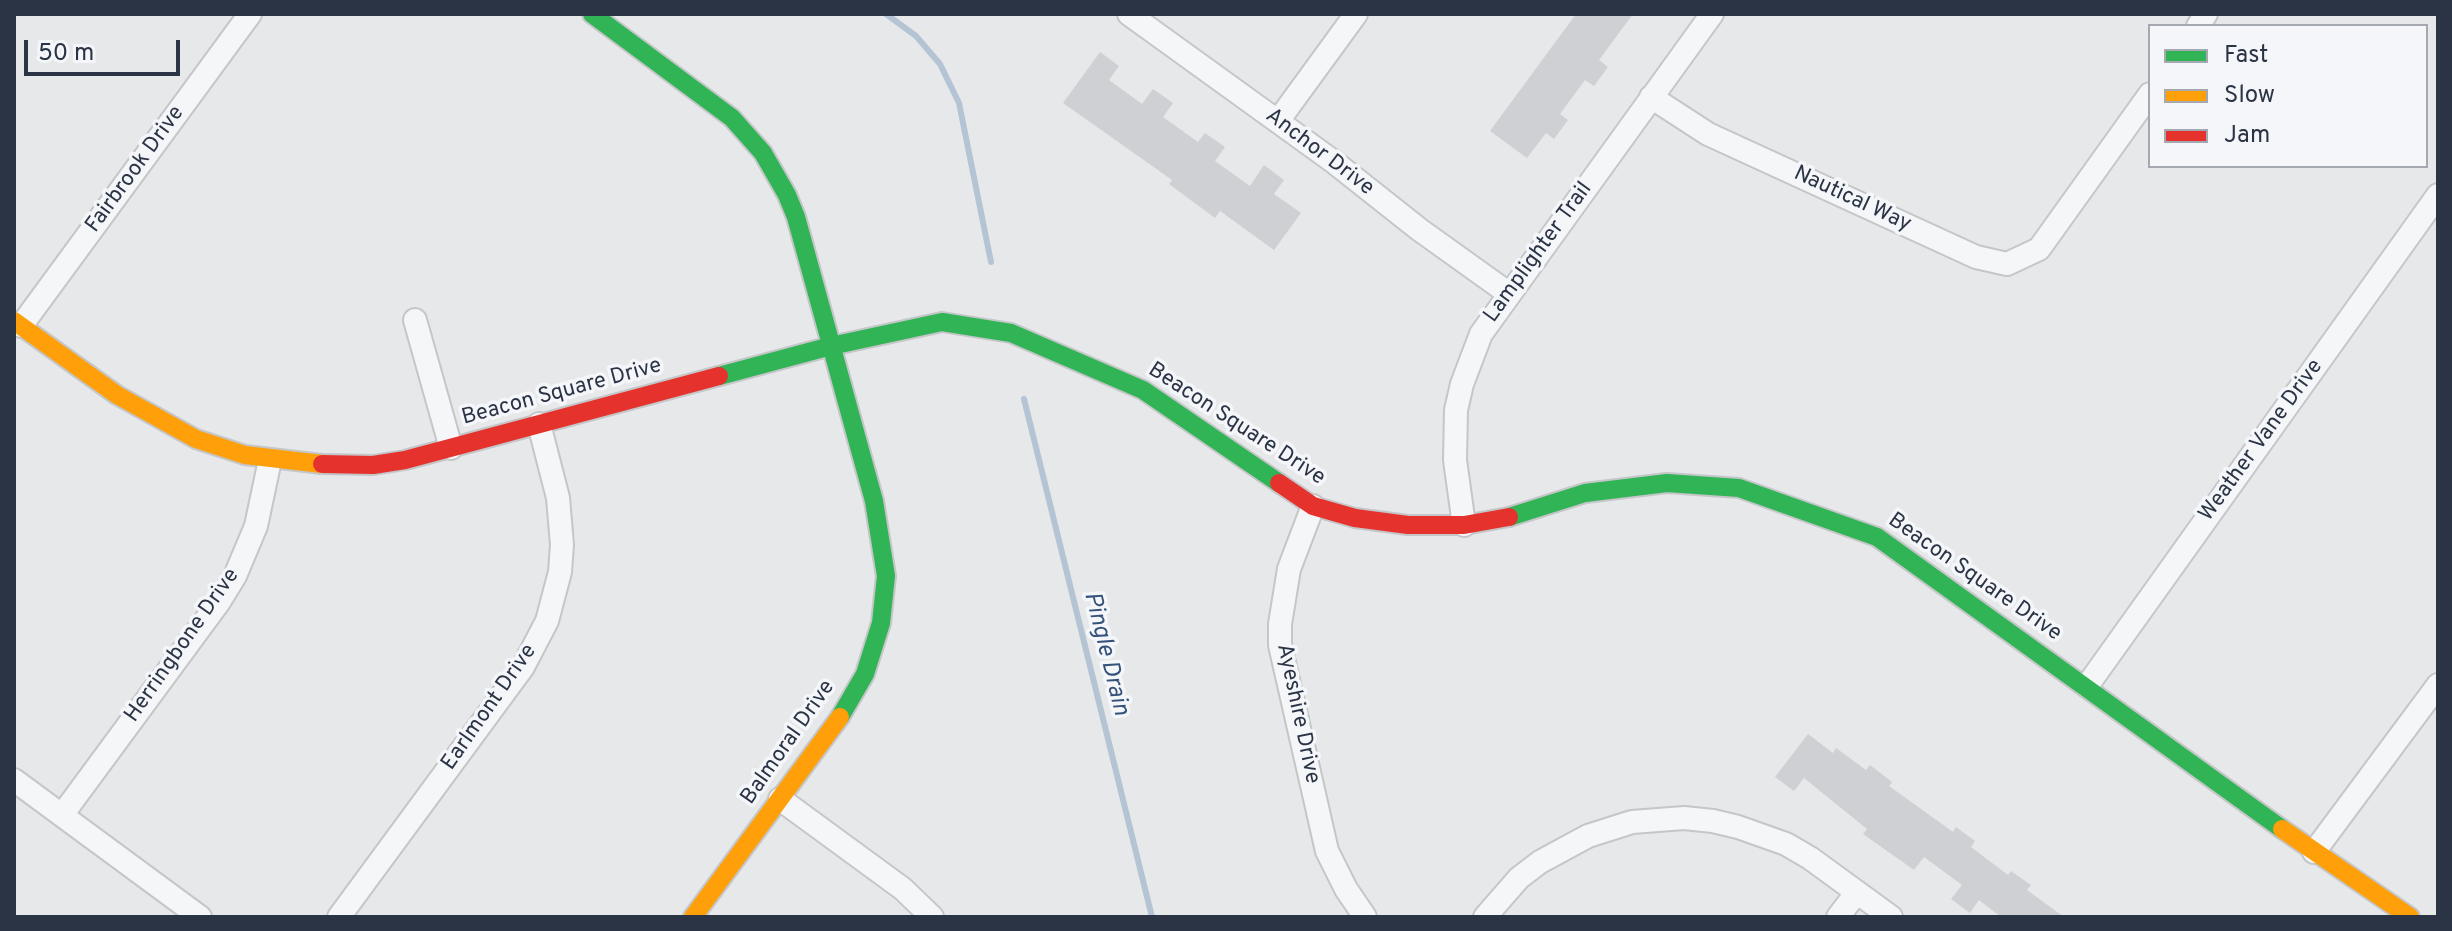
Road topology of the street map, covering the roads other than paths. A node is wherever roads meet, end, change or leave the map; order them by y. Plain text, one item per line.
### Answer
1 (250, 14) edge
2 (592, 14) edge
3 (1129, 14) edge
4 (1356, 14) edge
5 (1712, 14) edge
6 (1651, 97) junction
7 (2148, 97) edge
8 (1278, 121) junction
9 (2438, 195) edge
10 (1508, 293) junction
11 (415, 320) dead end
12 (18, 324) edge
13 (831, 346) junction
14 (539, 424) junction
15 (451, 448) junction
16 (270, 460) junction
17 (1313, 506) junction
18 (1464, 525) junction
19 (2438, 685) edge
20 (2087, 686) junction
21 (14, 780) edge
22 (780, 799) junction
23 (62, 815) junction
24 (2314, 852) junction
25 (1857, 892) junction
26 (200, 917) edge
27 (339, 917) edge
28 (693, 917) edge
29 (932, 917) edge
30 (1365, 917) edge
31 (1485, 917) edge
32 (1838, 917) edge
33 (1891, 917) edge
34 (2410, 917) edge

1 - 12 street, Fairbrook Drive
2 - 13 street, Balmoral Drive
3 - 8 street, Anchor Drive
4 - 8 street
5 - 6 street, Lamplighter Trail
6 - 7 street, Nautical Way
6 - 10 street, Lamplighter Trail
8 - 10 street, Anchor Drive
9 - 20 street, Weather Vane Drive
10 - 18 street, Lamplighter Trail
11 - 15 street
12 - 16 street, Beacon Square Drive
13 - 14 street, Beacon Square Drive
13 - 17 street, Beacon Square Drive
13 - 22 street, Balmoral Drive
14 - 15 street, Beacon Square Drive
14 - 27 street, Earlmont Drive
15 - 16 street, Beacon Square Drive
16 - 23 street, Herringbone Drive
17 - 18 street, Beacon Square Drive
17 - 30 street, Ayeshire Drive
18 - 20 street, Beacon Square Drive
19 - 24 street
20 - 24 street, Beacon Square Drive
21 - 23 street
22 - 28 street, Balmoral Drive
22 - 29 street
23 - 26 street
24 - 34 street, Beacon Square Drive
25 - 31 street
25 - 32 street
25 - 33 street

